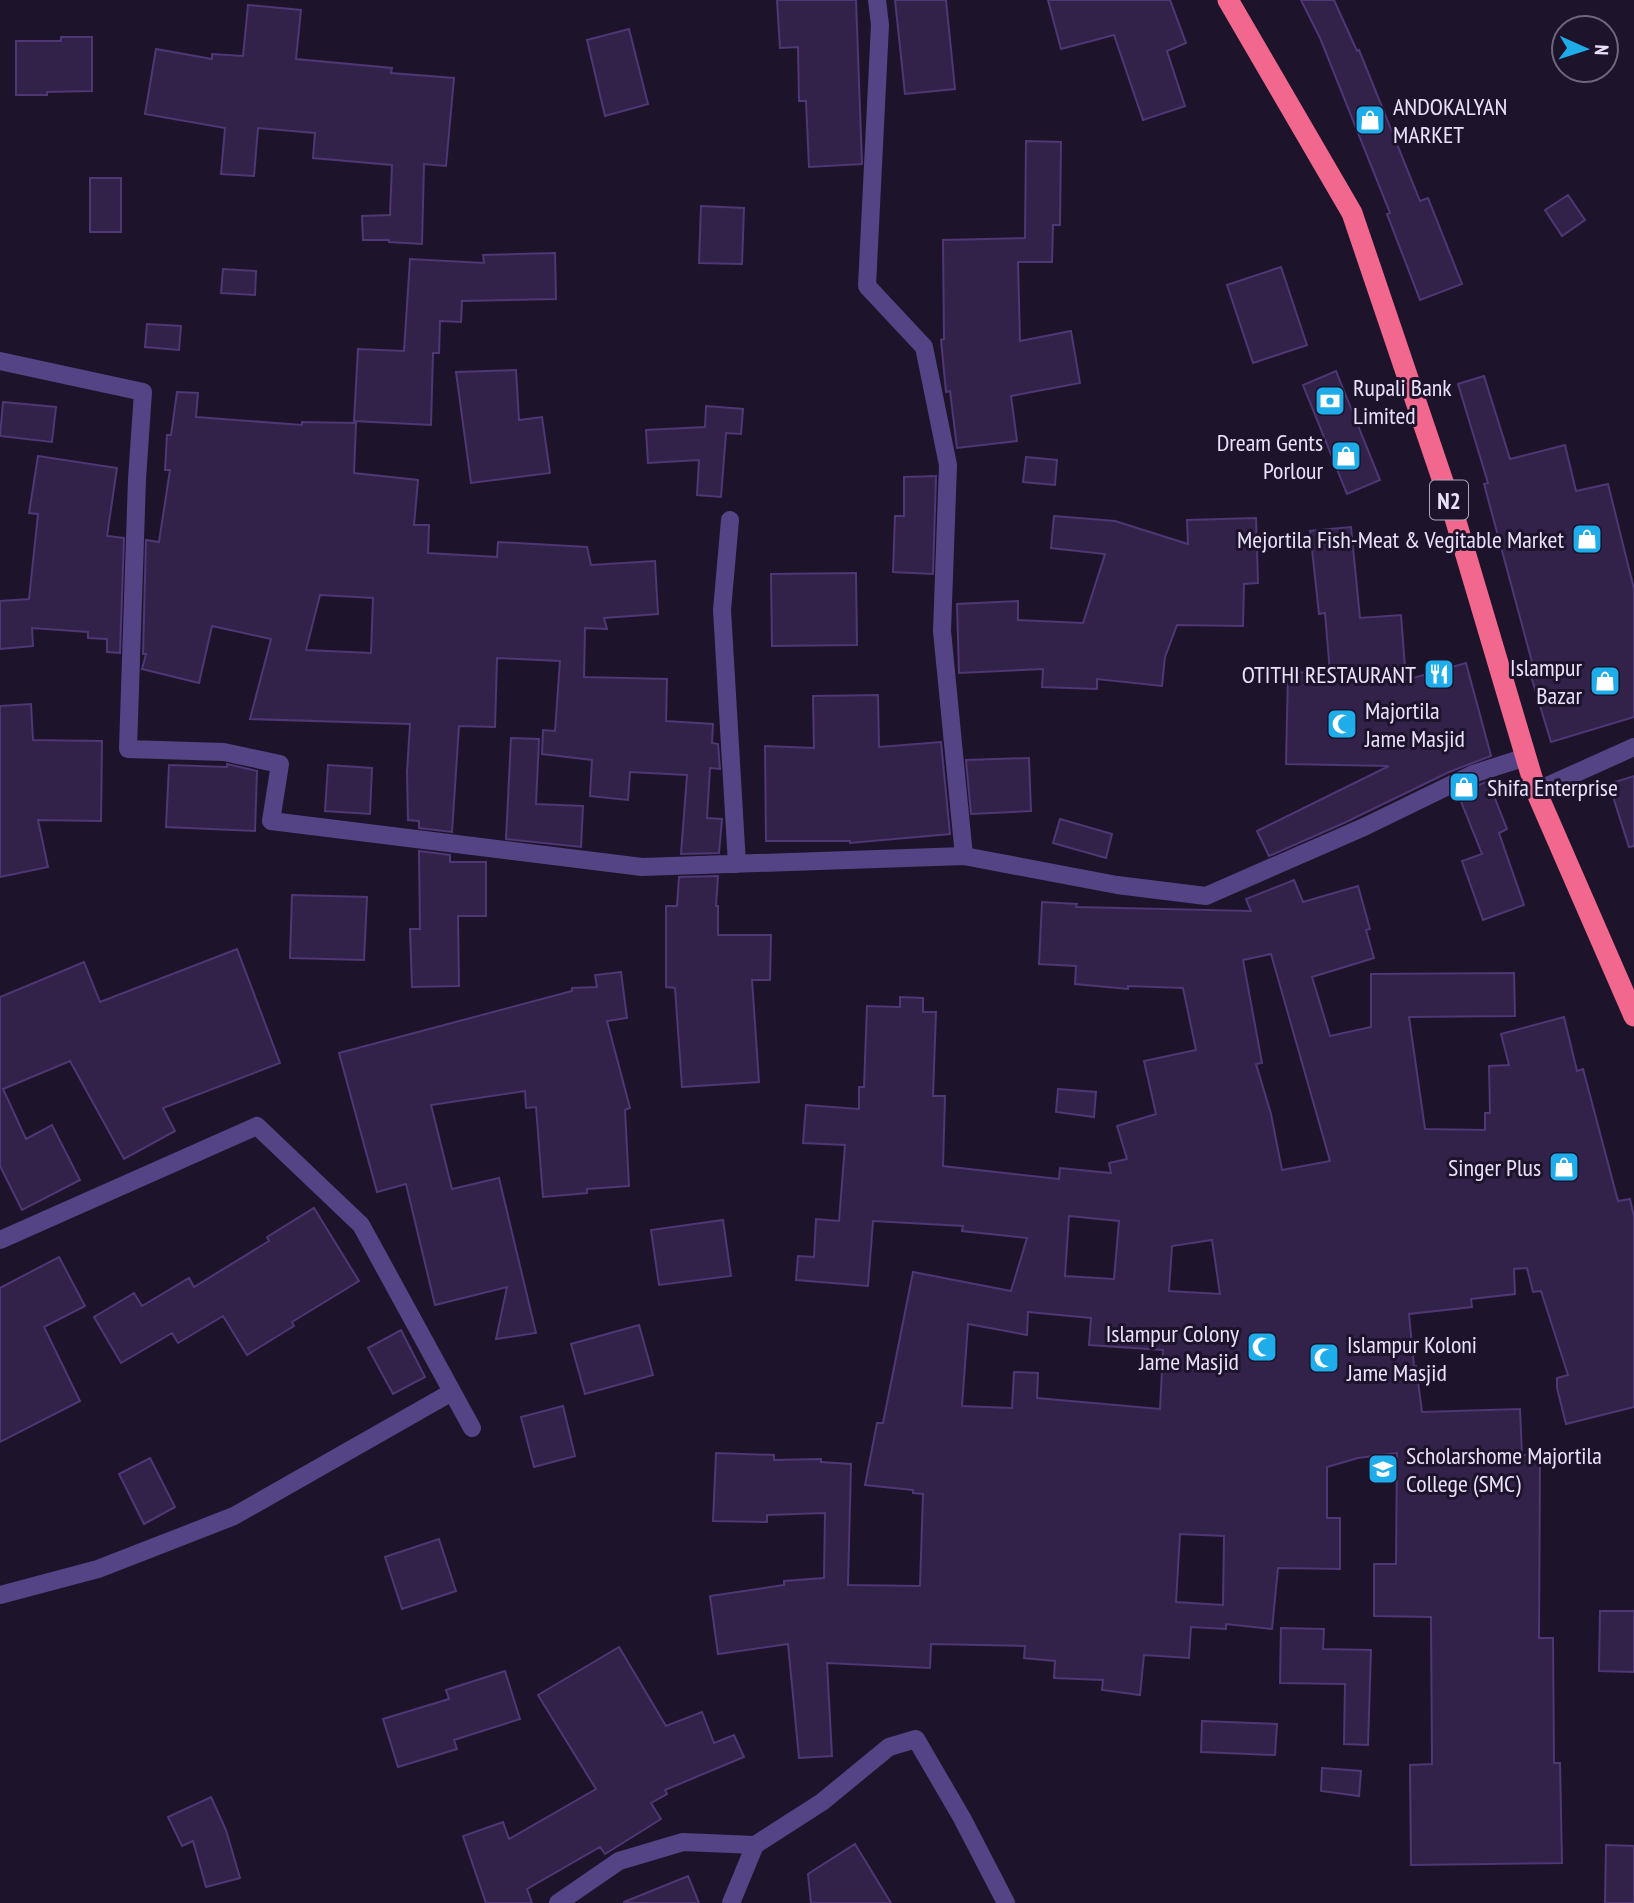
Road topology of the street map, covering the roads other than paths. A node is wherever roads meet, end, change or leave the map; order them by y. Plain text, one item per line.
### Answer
1 (877, 0) edge
2 (1228, 0) edge
3 (0, 361) edge
4 (730, 520) dead end
5 (1634, 747) edge
6 (1526, 757) junction
7 (1536, 791) junction
8 (964, 856) junction
9 (737, 864) junction
10 (1634, 1016) edge
11 (0, 1240) edge
12 (452, 1392) junction
13 (472, 1428) dead end
14 (0, 1595) edge
15 (755, 1845) junction
16 (558, 1903) edge
17 (731, 1903) edge
18 (1006, 1903) edge

1 - 8 street
2 - 6 highway, N2
3 - 9 street
4 - 9 street
5 - 7 street
6 - 7 highway, N2
6 - 8 street
7 - 10 highway, N2
8 - 9 street
11 - 12 street
12 - 13 street
12 - 14 street
15 - 16 street
15 - 17 street
15 - 18 street

